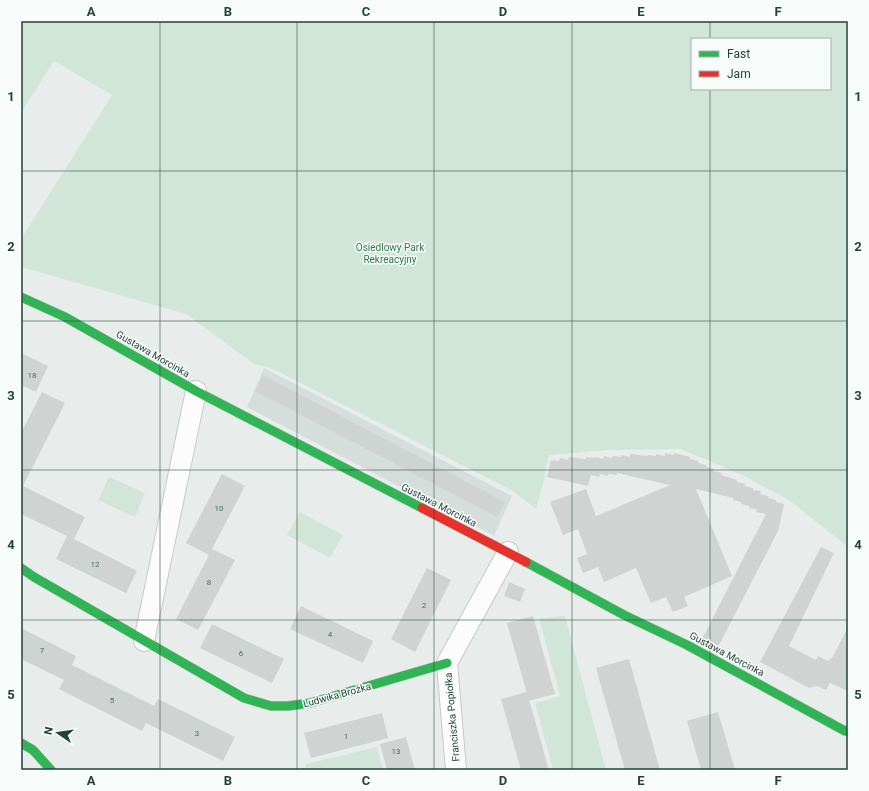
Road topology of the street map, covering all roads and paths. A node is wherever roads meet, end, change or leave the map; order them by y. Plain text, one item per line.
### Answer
1 (21, 297) edge
2 (196, 391) junction
3 (508, 552) junction
4 (21, 568) edge
5 (144, 641) junction
6 (447, 663) junction
7 (848, 731) edge
8 (21, 743) edge
9 (51, 770) edge
10 (456, 770) edge

1 - 2 street, Gustawa Morcinka
2 - 3 street, Gustawa Morcinka
2 - 5 street
3 - 6 street
3 - 7 street, Gustawa Morcinka
4 - 5 street, Ludwika Brożka
5 - 6 street, Ludwika Brożka
6 - 10 street, Franciszka Popiołka
8 - 9 street

